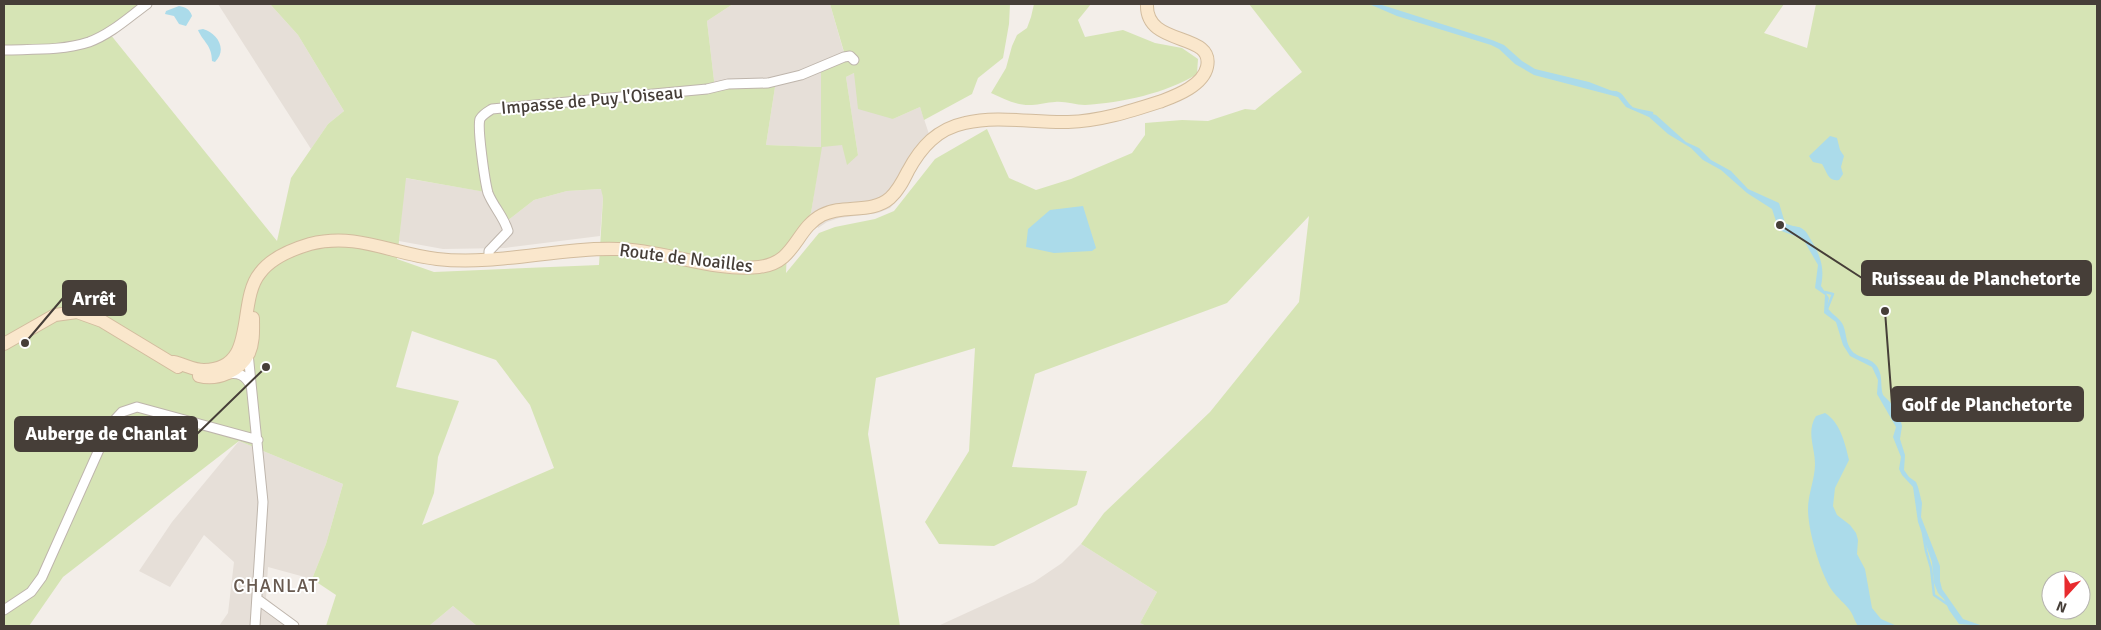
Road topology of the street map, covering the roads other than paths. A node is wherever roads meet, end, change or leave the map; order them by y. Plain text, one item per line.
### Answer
1 (147, 4) edge
2 (1146, 4) edge
3 (4, 50) edge
4 (854, 60) dead end
5 (489, 259) junction
6 (269, 264) junction
7 (4, 344) edge
8 (173, 362) junction
9 (242, 363) junction
10 (258, 440) junction
11 (257, 599) junction
12 (4, 610) edge
13 (255, 626) edge
14 (294, 626) edge

1 - 3 street
2 - 5 main road, Route de Noailles
4 - 5 street, Impasse de Puy l'Oiseau
5 - 6 main road, Route de Noailles
6 - 9 main road
6 - 9 main road, Route de Noailles
7 - 8 main road
8 - 9 main road
8 - 9 main road
9 - 10 street
10 - 11 street
10 - 12 street
11 - 13 street
11 - 14 street

